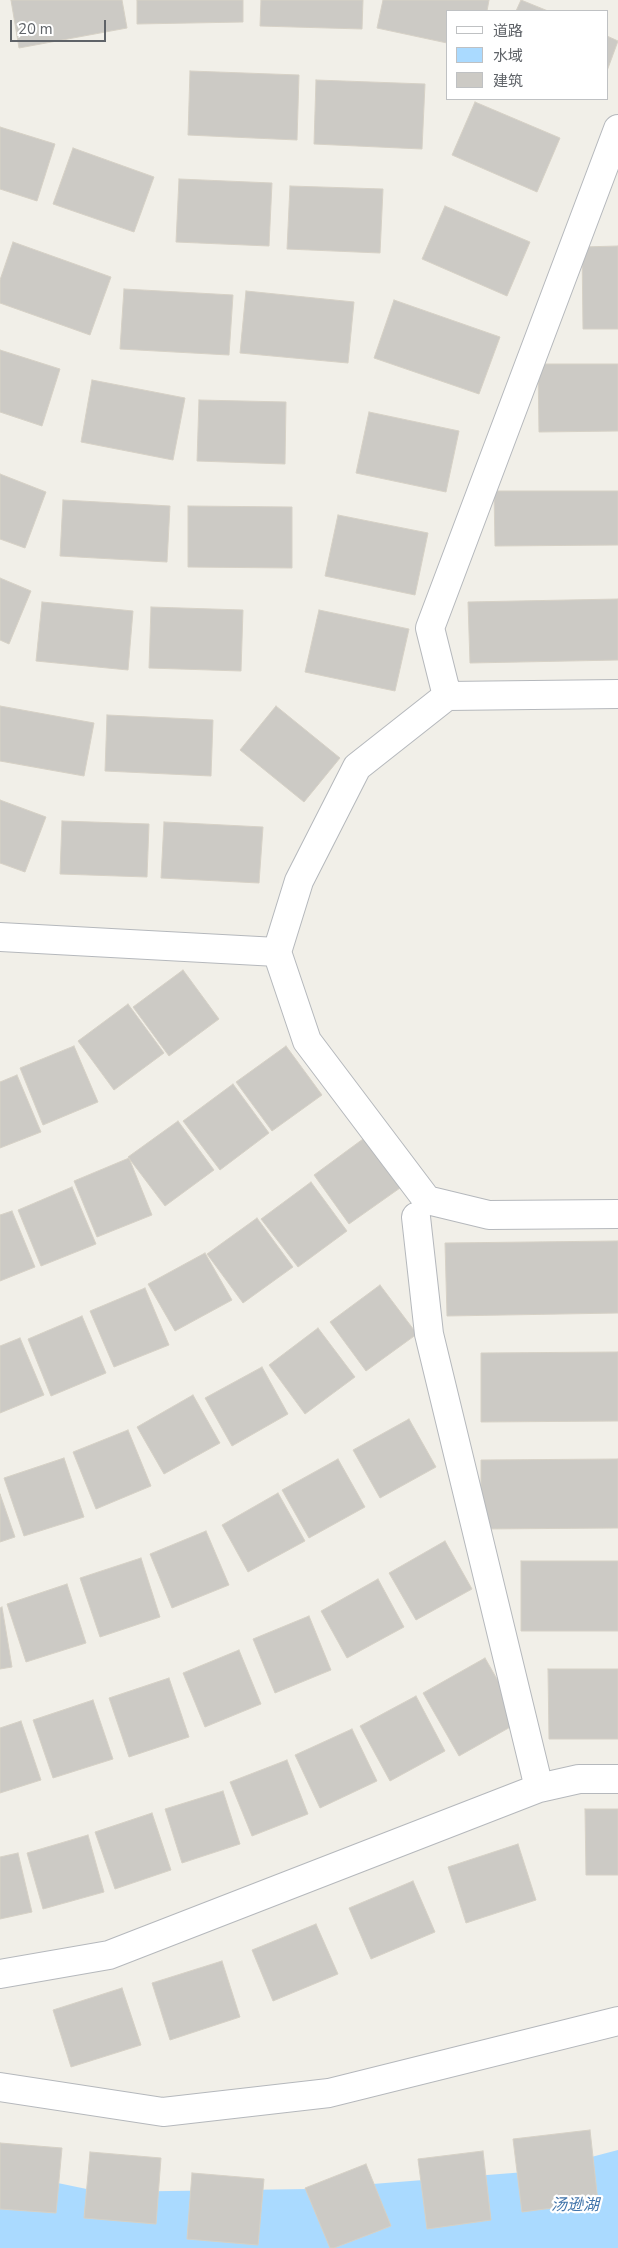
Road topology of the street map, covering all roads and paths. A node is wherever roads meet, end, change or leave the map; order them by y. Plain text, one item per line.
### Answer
1 (618, 129) edge
2 (618, 694) edge
3 (447, 696) junction
4 (0, 937) edge
5 (277, 952) junction
6 (618, 1214) edge
7 (416, 1217) dead end
8 (618, 1779) edge
9 (539, 1788) junction
10 (0, 1974) edge
11 (618, 2021) edge
12 (0, 2087) edge

1 - 3 street
2 - 3 street
3 - 5 street
4 - 5 street
5 - 6 street
7 - 9 street
8 - 9 street
9 - 10 street
11 - 12 street

